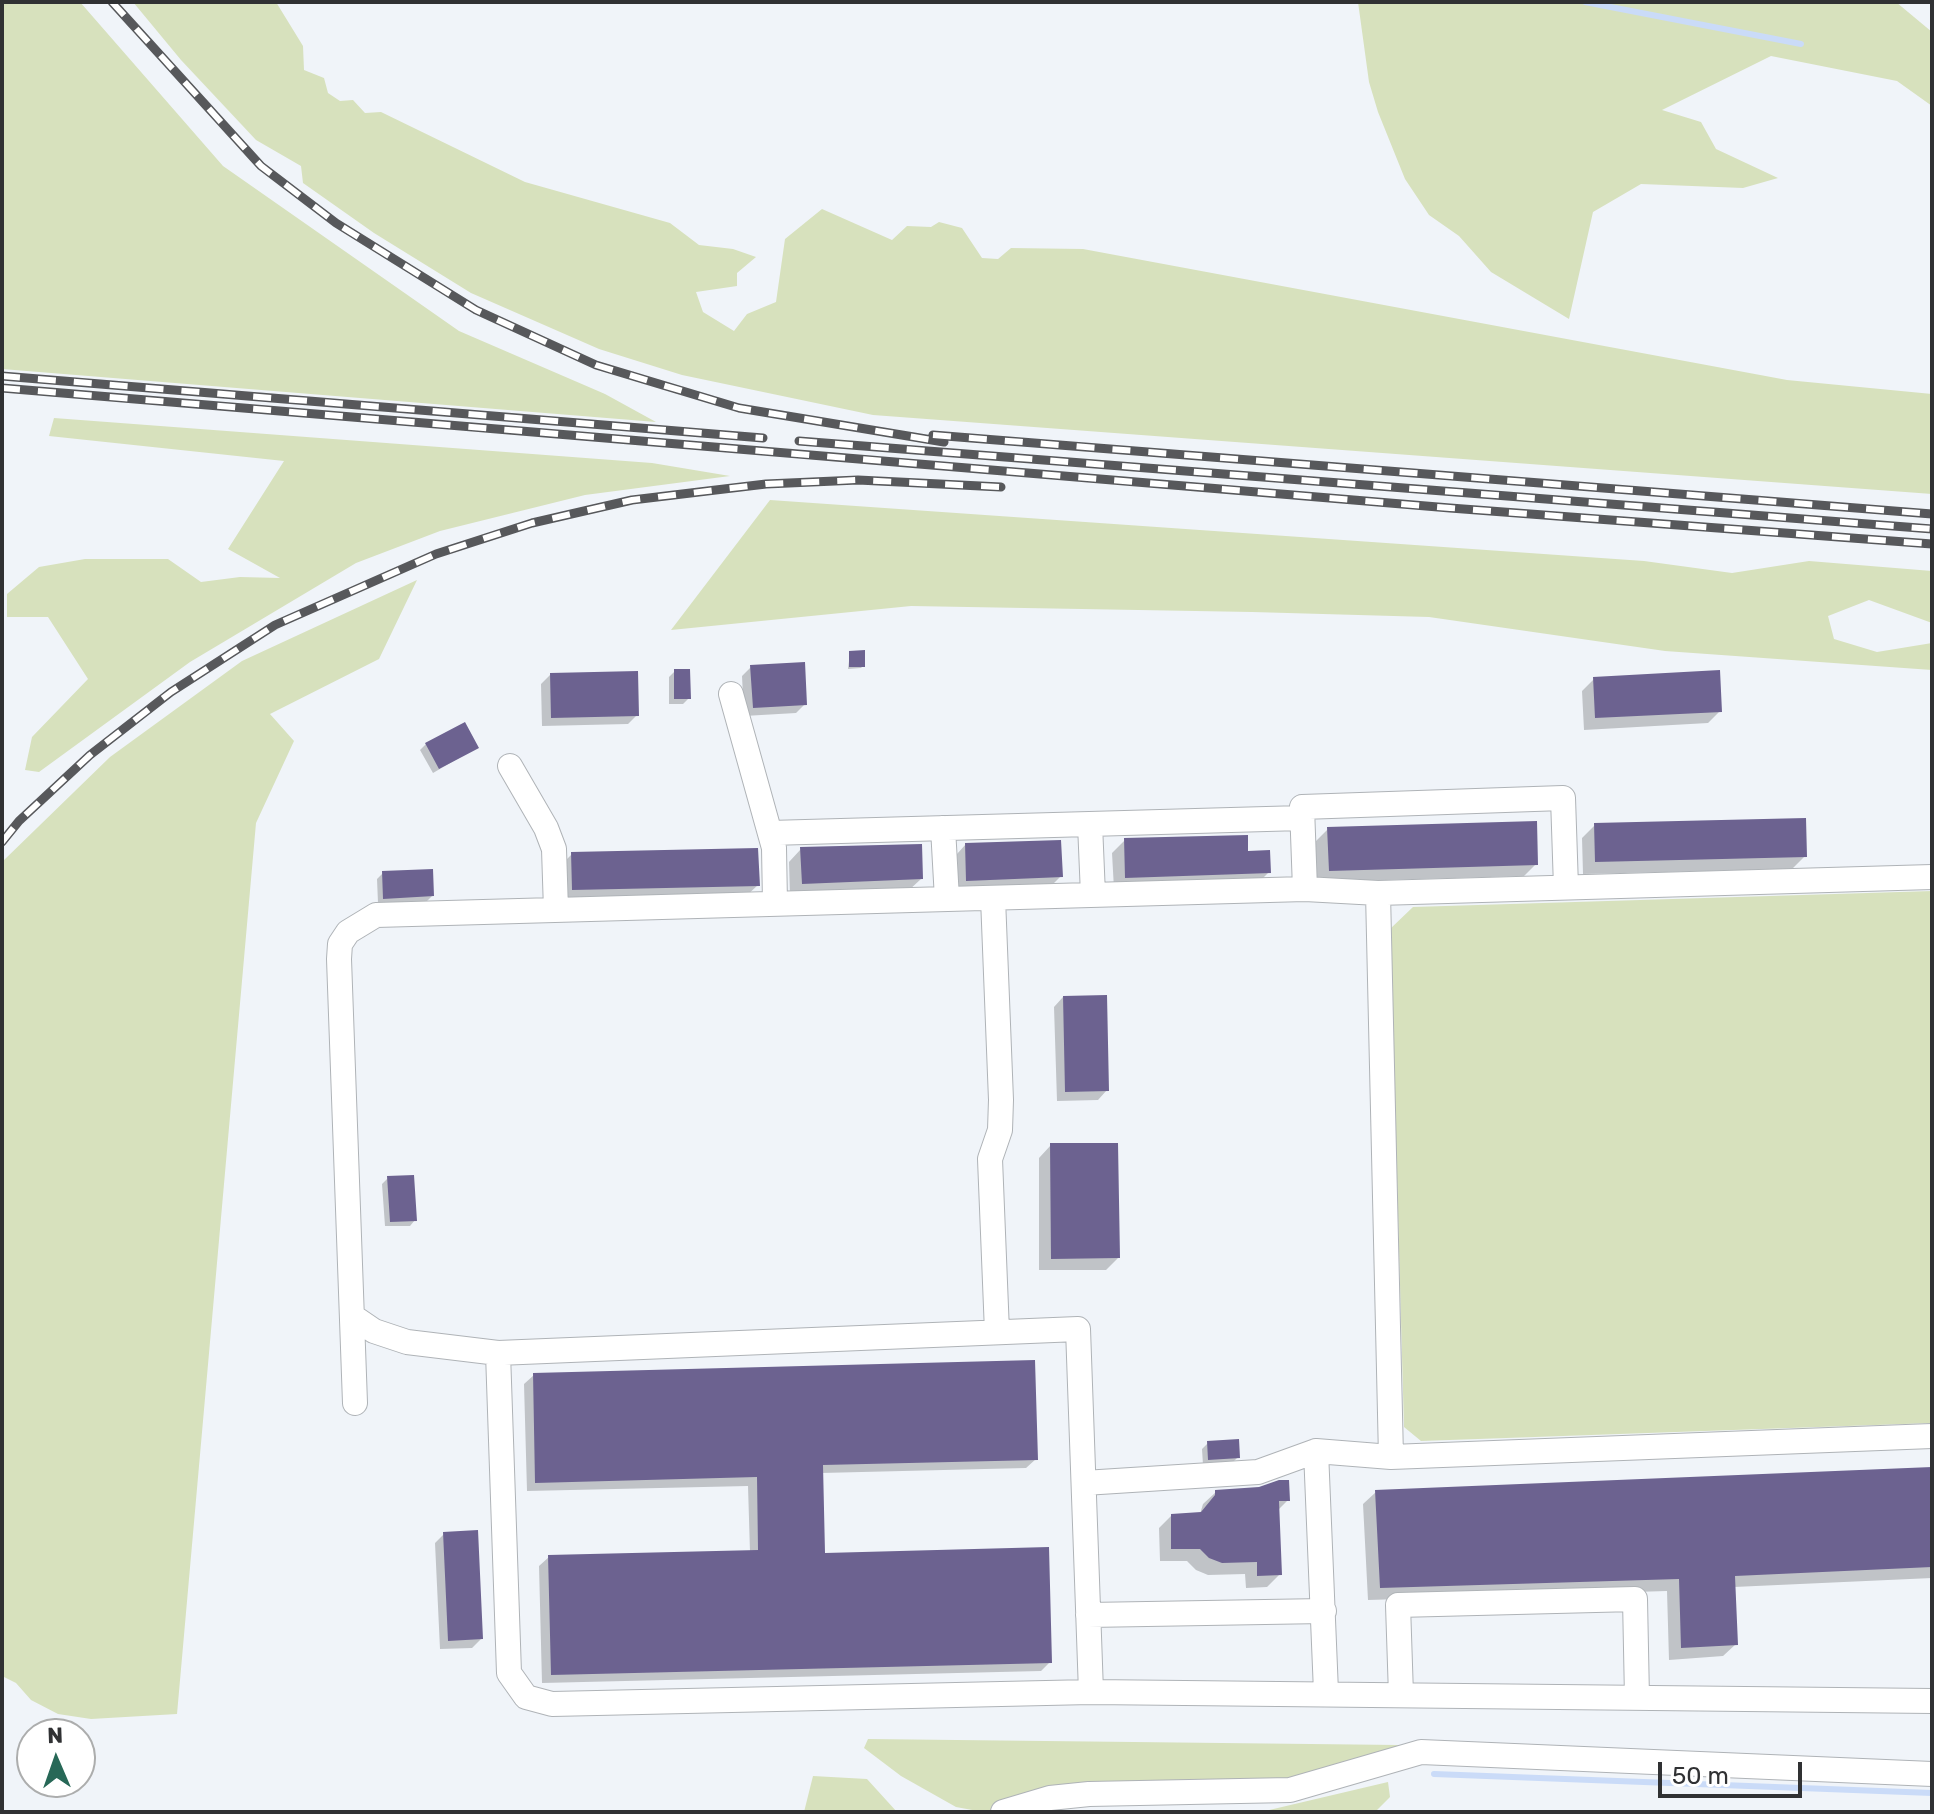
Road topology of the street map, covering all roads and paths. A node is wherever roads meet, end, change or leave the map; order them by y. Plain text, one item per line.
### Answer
1 (731, 694) dead end
2 (510, 766) dead end
3 (1302, 818) junction
4 (1090, 824) junction
5 (943, 828) junction
6 (770, 833) junction
7 (1932, 877) edge
8 (1566, 887) junction
9 (1305, 889) junction
10 (1378, 893) junction
11 (1093, 895) junction
12 (993, 898) junction
13 (947, 899) junction
14 (775, 903) junction
15 (556, 910) junction
16 (352, 1316) junction
17 (997, 1332) junction
18 (498, 1353) junction
19 (355, 1403) dead end
20 (1932, 1436) edge
21 (1316, 1451) junction
22 (1391, 1457) junction
23 (1084, 1483) junction
24 (1324, 1611) junction
25 (1088, 1615) junction
26 (1091, 1692) junction
27 (1326, 1692) junction
28 (1401, 1695) junction
29 (1637, 1698) junction
30 (1932, 1701) edge
31 (1932, 1774) edge
32 (1003, 1812) edge

1 - 6 lane
2 - 15 lane
3 - 4 lane
3 - 8 lane
3 - 9 lane
4 - 5 lane
4 - 11 lane
5 - 6 lane
5 - 13 lane
6 - 14 lane
7 - 8 lane
8 - 10 lane
9 - 10 lane
9 - 11 lane
10 - 22 lane
11 - 12 lane
12 - 13 lane
12 - 17 lane
13 - 14 lane
14 - 15 lane
15 - 16 lane
16 - 18 lane
16 - 19 lane
17 - 18 lane
17 - 23 lane
18 - 26 lane
20 - 22 lane
21 - 22 lane
21 - 23 lane
21 - 24 lane
23 - 25 lane
24 - 25 lane
24 - 27 lane
25 - 26 lane
26 - 27 lane
27 - 28 lane
28 - 29 lane
28 - 29 lane
29 - 30 lane
31 - 32 lane

